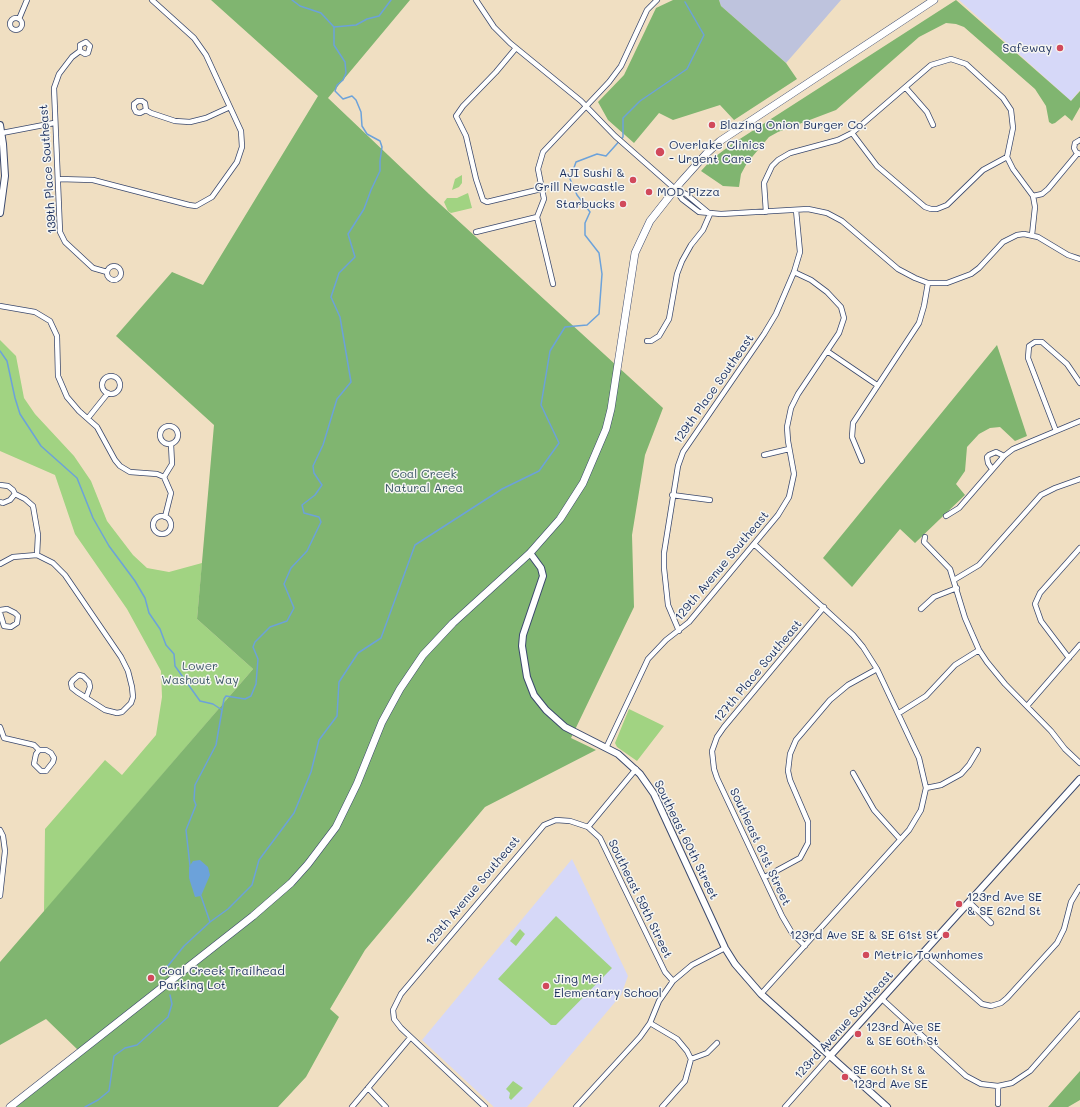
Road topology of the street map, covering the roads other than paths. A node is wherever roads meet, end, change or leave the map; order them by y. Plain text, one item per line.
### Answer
1 (27, 0) edge
2 (152, 0) edge
3 (476, 0) edge
4 (656, 0) edge
5 (934, 0) edge
6 (19, 18) dead end
7 (516, 48) junction
8 (80, 51) dead end
9 (906, 88) junction
10 (586, 106) junction
11 (230, 107) junction
12 (146, 110) dead end
13 (54, 123) junction
14 (0, 125) edge
15 (933, 125) dead end
16 (2, 133) junction
17 (852, 133) junction
18 (1080, 140) edge
19 (1079, 154) edge
20 (1007, 157) junction
21 (59, 179) junction
22 (541, 189) junction
23 (675, 189) junction
24 (1033, 196) junction
25 (796, 210) junction
26 (766, 212) junction
27 (0, 213) edge
28 (710, 214) junction
29 (537, 217) junction
30 (476, 232) dead end
31 (1032, 235) junction
32 (1080, 259) edge
33 (107, 272) dead end
34 (794, 272) junction
35 (928, 283) junction
36 (553, 284) dead end
37 (0, 306) edge
38 (647, 341) dead end
39 (827, 351) junction
40 (1080, 383) edge
41 (877, 385) junction
42 (108, 393) dead end
43 (88, 418) junction
44 (1080, 421) edge
45 (1056, 431) junction
46 (171, 444) dead end
47 (789, 448) junction
48 (764, 455) dead end
49 (1004, 456) junction
50 (862, 461) dead end
51 (992, 470) junction
52 (164, 477) junction
53 (1080, 479) edge
54 (0, 485) edge
55 (15, 494) junction
56 (672, 495) junction
57 (710, 500) dead end
58 (0, 502) edge
59 (946, 516) dead end
60 (165, 517) dead end
61 (925, 537) dead end
62 (754, 544) junction
63 (1080, 548) edge
64 (530, 553) junction
65 (37, 555) junction
66 (0, 564) edge
67 (954, 580) junction
68 (957, 588) junction
69 (824, 607) junction
70 (921, 609) dead end
71 (679, 631) junction
72 (1080, 645) edge
73 (979, 650) junction
74 (1069, 658) junction
75 (877, 669) junction
76 (86, 698) junction
77 (1027, 706) junction
78 (899, 713) junction
79 (0, 727) edge
80 (606, 748) junction
81 (39, 750) junction
82 (978, 750) dead end
83 (712, 751) joint
84 (1080, 763) edge
85 (636, 769) junction
86 (853, 774) dead end
87 (1080, 779) edge
88 (926, 788) junction
89 (588, 827) junction
90 (0, 830) edge
91 (900, 839) junction
92 (765, 877) junction
93 (1080, 887) edge
94 (0, 896) edge
95 (970, 903) junction
96 (991, 923) dead end
97 (805, 946) junction
98 (725, 948) junction
99 (924, 953) junction
100 (673, 981) junction
101 (761, 994) junction
102 (882, 999) junction
103 (1080, 1014) edge
104 (650, 1023) junction
105 (410, 1038) junction
106 (717, 1043) dead end
107 (830, 1056) junction
108 (691, 1059) junction
109 (998, 1086) junction
110 (368, 1088) junction
111 (998, 1104) dead end
112 (10, 1107) edge
113 (352, 1107) edge
114 (386, 1107) edge
115 (485, 1107) edge
116 (576, 1107) edge
117 (662, 1107) edge
118 (785, 1107) edge
119 (886, 1107) edge

1 - 6 street
2 - 11 street
3 - 7 street
4 - 10 street
5 - 23 main road
7 - 10 street
7 - 22 street
8 - 13 street, 139th Place Southeast
9 - 15 street
9 - 17 street
9 - 20 street
10 - 22 street
10 - 23 street
11 - 12 street
11 - 21 street
13 - 16 street
13 - 21 street, 139th Place Southeast
14 - 16 street
16 - 27 street
17 - 20 street
17 - 26 street
18 - 19 street
19 - 24 street
20 - 24 street
21 - 33 street, 139th Place Southeast
22 - 29 street
23 - 28 street
23 - 28 street
23 - 64 main road
24 - 31 street
25 - 26 street
25 - 34 street, 129th Place Southeast
25 - 35 street
26 - 28 street
28 - 38 street
29 - 30 street
29 - 36 street
31 - 32 street
31 - 35 street
34 - 39 street, 129th Avenue Southeast
34 - 56 street, 129th Place Southeast
35 - 41 street
37 - 43 street
39 - 41 street
39 - 47 street, 129th Avenue Southeast
40 - 45 street
41 - 50 street
42 - 43 street
43 - 52 street
44 - 45 street
45 - 49 street
46 - 52 street
47 - 48 street
47 - 62 street, 129th Avenue Southeast
49 - 51 street
49 - 51 street
51 - 59 street
52 - 60 street
53 - 67 street
54 - 55 street
55 - 58 street
55 - 65 street
56 - 57 street
56 - 71 street, 129th Place Southeast
61 - 67 street
62 - 69 street
62 - 71 street, 129th Avenue Southeast
63 - 74 street
64 - 80 street, Southeast 60th Street
64 - 112 main road
65 - 66 street
65 - 76 street
67 - 68 street
68 - 70 street
68 - 73 street
69 - 75 street
69 - 83 street, 127th Place Southeast
71 - 80 street, 129th Avenue Southeast
72 - 74 street
73 - 77 street
73 - 78 street
74 - 77 street
75 - 78 street
75 - 92 street
76 - 76 street
77 - 84 street
78 - 88 street
79 - 81 street
80 - 85 street, Southeast 60th Street
81 - 81 street
82 - 88 street
83 - 92 street, Southeast 61st Street
85 - 89 street
85 - 98 street, Southeast 60th Street
86 - 91 street
87 - 95 street, 123rd Avenue Southeast
88 - 91 street
89 - 100 street, Southeast 59th Street
89 - 105 street, 129th Avenue Southeast
90 - 94 street
91 - 97 street
92 - 97 street, Southeast 61st Street
93 - 99 street
95 - 96 street
95 - 99 street, 123rd Avenue Southeast
97 - 101 street
98 - 100 street
98 - 101 street, Southeast 60th Street
99 - 102 street, 123rd Avenue Southeast
100 - 104 street
101 - 107 street, Southeast 60th Street
102 - 107 street, 123rd Avenue Southeast
102 - 109 street
103 - 109 street
104 - 108 street
104 - 116 street
105 - 110 street
105 - 115 street
106 - 108 street
107 - 118 street, 123rd Avenue Southeast
107 - 119 street, Southeast 60th Street
108 - 117 street
109 - 111 street
110 - 113 street
110 - 114 street

